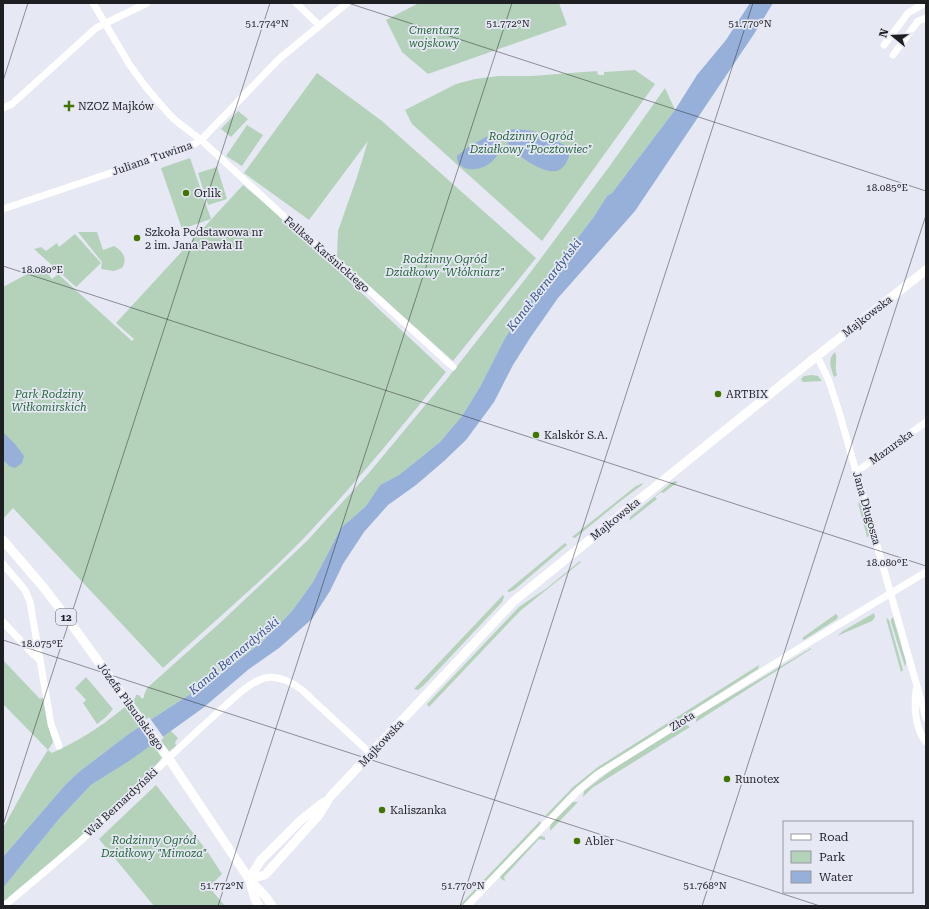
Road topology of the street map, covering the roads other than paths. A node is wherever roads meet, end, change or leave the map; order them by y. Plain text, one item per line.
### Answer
1 (93, 3) edge
2 (147, 3) edge
3 (296, 3) edge
4 (347, 3) edge
5 (925, 3) edge
6 (908, 13) junction
7 (926, 18) edge
8 (918, 21) junction
9 (105, 22) junction
10 (319, 25) junction
11 (884, 45) dead end
12 (893, 55) dead end
13 (3, 108) edge
14 (201, 140) junction
15 (3, 209) edge
16 (926, 270) edge
17 (817, 356) junction
18 (453, 367) dead end
19 (926, 422) edge
20 (856, 472) junction
21 (3, 540) edge
22 (3, 564) edge
23 (926, 572) edge
24 (891, 594) junction
25 (3, 622) edge
26 (40, 660) junction
27 (917, 686) junction
28 (926, 718) edge
29 (926, 742) edge
30 (59, 746) dead end
31 (371, 754) junction
32 (330, 797) junction
33 (249, 879) junction
34 (4, 906) edge
35 (259, 906) edge
36 (272, 906) edge
37 (467, 906) edge

1 - 9 street, Feliksa Karśnickiego
2 - 9 street
3 - 10 street
4 - 10 street, Juliana Tuwima
5 - 6 street
6 - 8 street
6 - 11 street
7 - 8 street
8 - 12 street
9 - 13 street
9 - 14 street, Feliksa Karśnickiego
10 - 14 street, Juliana Tuwima
14 - 15 street, Juliana Tuwima
14 - 18 street, Feliksa Karśnickiego
16 - 17 main road, Majkowska
17 - 20 street, Jana Długosza
17 - 31 main road, Majkowska
19 - 20 street, Mazurska
20 - 24 street, Jana Długosza
21 - 33 main road, Józefa Piłsudskiego / 12
22 - 26 street
23 - 24 street, Złota
24 - 27 street, Jana Długosza
24 - 37 street, Złota
25 - 26 street
26 - 30 street
27 - 28 street, Jana Długosza
27 - 29 street, Jana Długosza
31 - 32 main road, Majkowska
31 - 34 street, Wał Bernardyński
32 - 33 main road, Majkowska
32 - 33 main road, Majkowska
33 - 35 main road, Józefa Piłsudskiego / 12
33 - 36 main road, Józefa Piłsudskiego / 12

